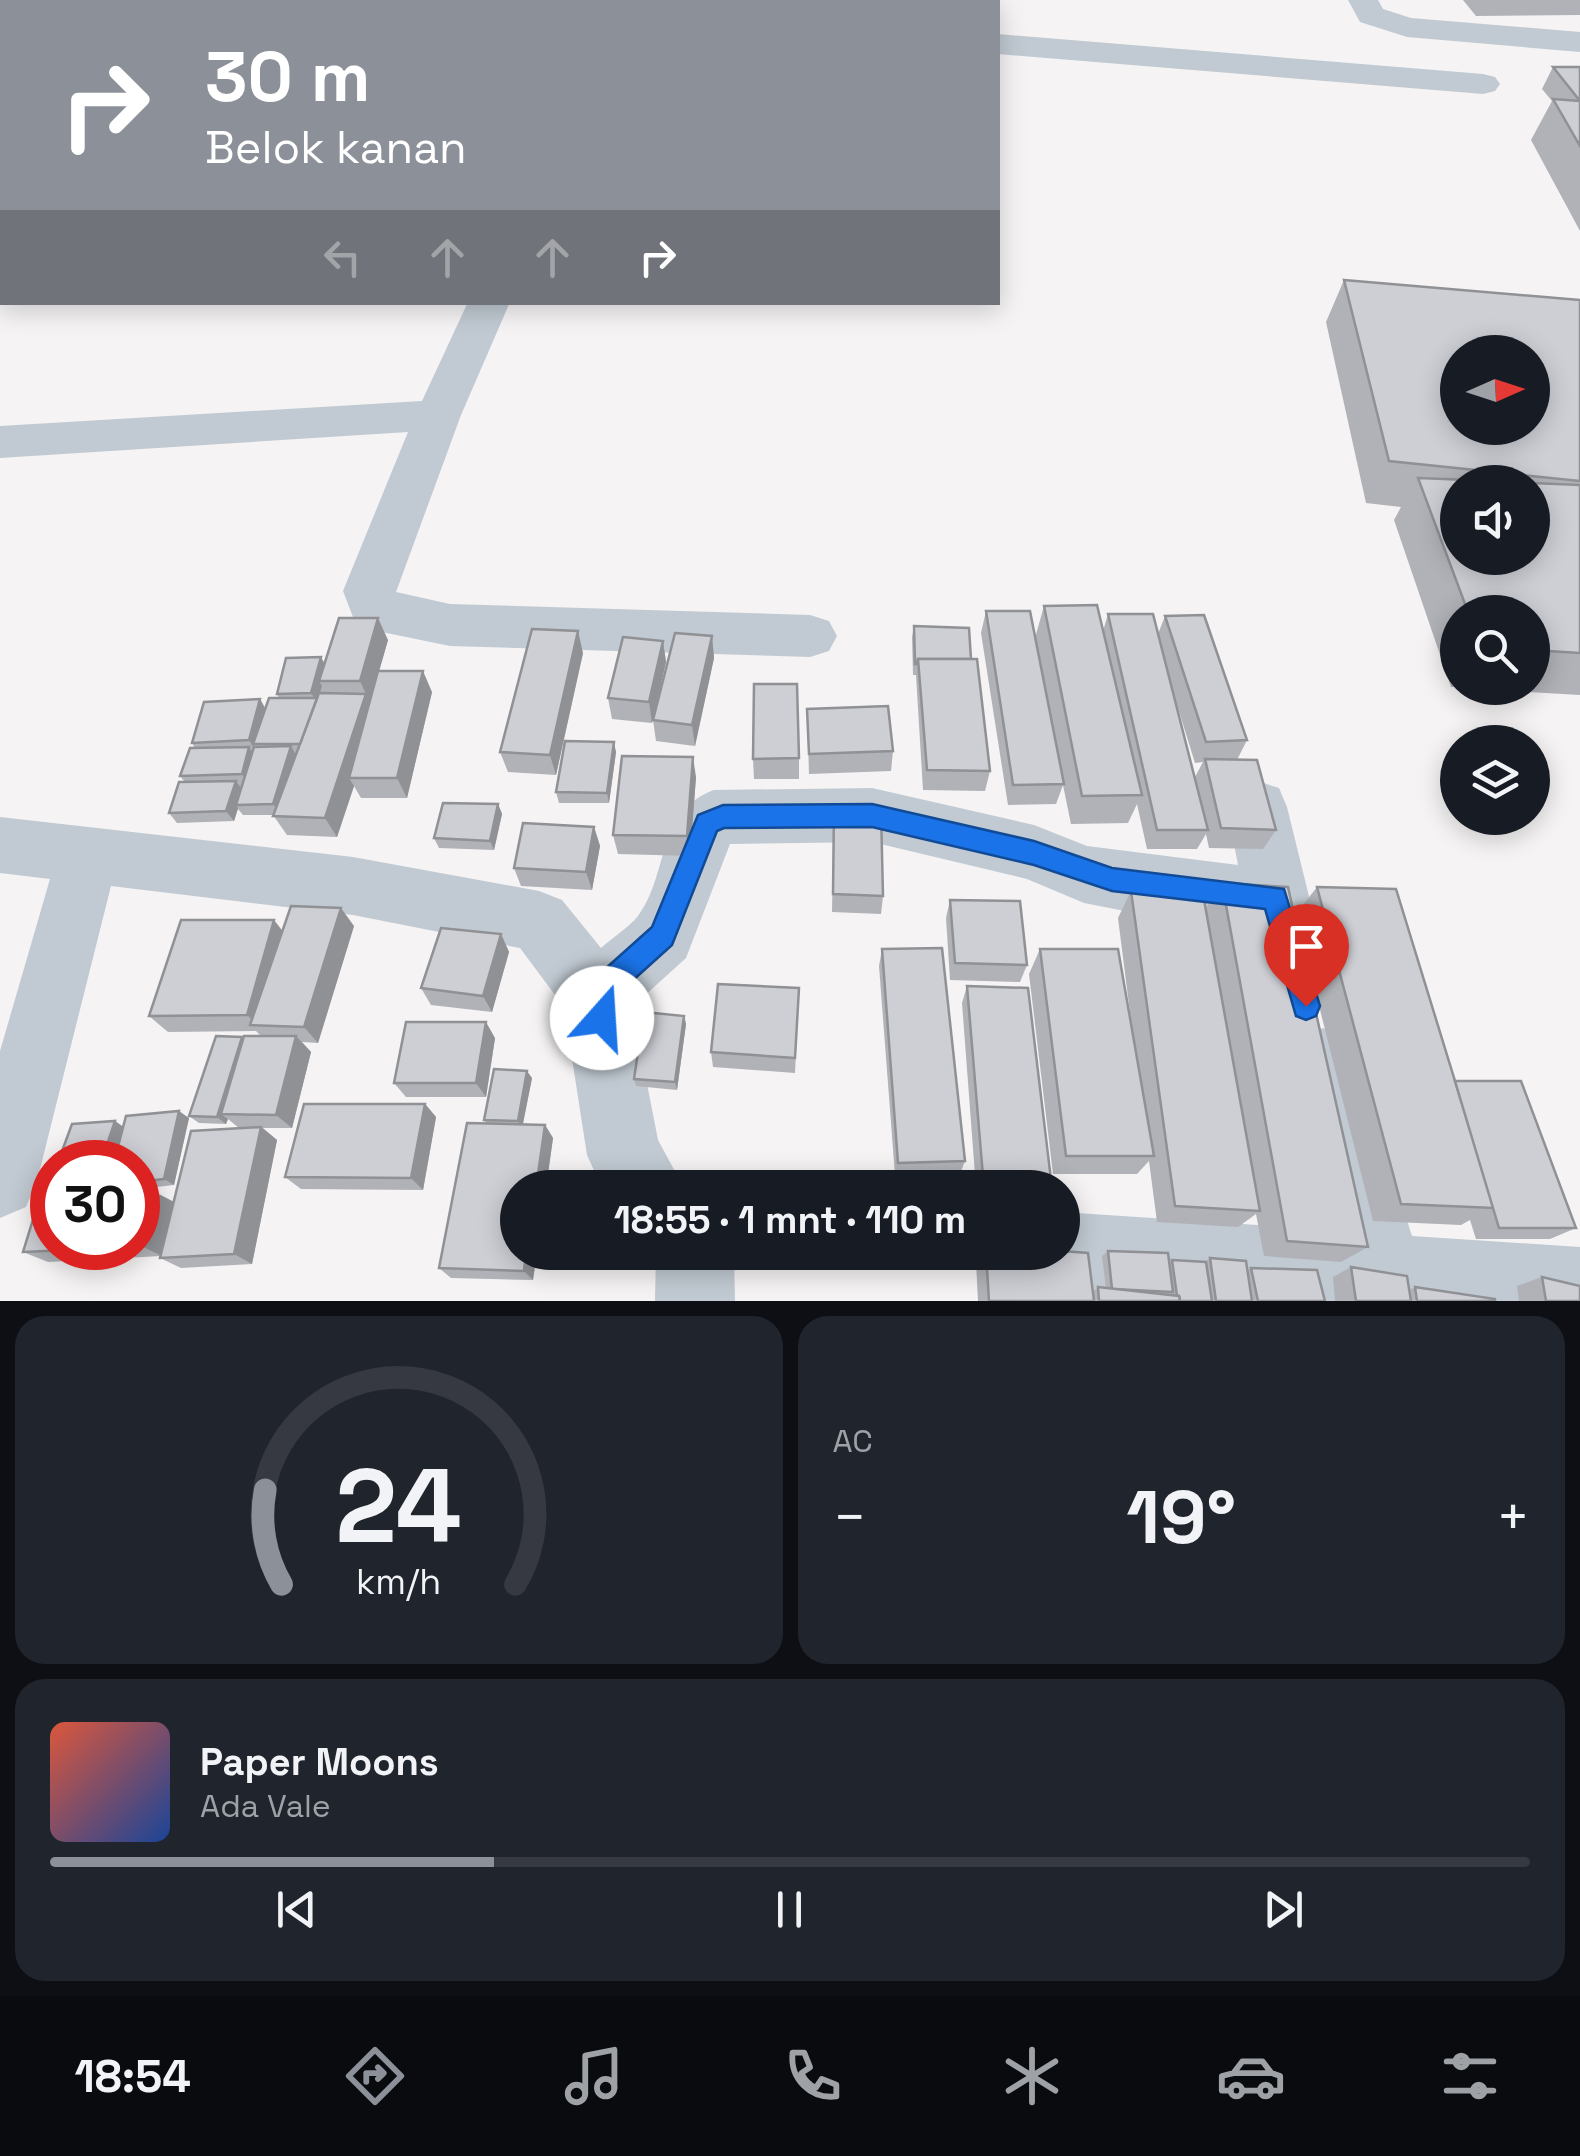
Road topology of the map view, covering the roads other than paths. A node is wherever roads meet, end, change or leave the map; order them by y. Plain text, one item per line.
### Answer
1 (1364, 0) edge
2 (1580, 42) edge
3 (1000, 44) edge
4 (1483, 84) dead end
5 (488, 305) edge
6 (438, 414) junction
7 (0, 442) edge
8 (810, 636) dead end
9 (1258, 807) edge
10 (0, 844) edge
11 (88, 854) junction
12 (1275, 898) junction
13 (596, 996) junction
14 (634, 1170) edge
15 (0, 1181) edge
16 (1080, 1254) edge
17 (696, 1270) edge
18 (1339, 1279) edge
19 (1580, 1286) edge
20 (695, 1301) edge

1 - 2 street
3 - 4 street
5 - 6 street
6 - 7 street
6 - 8 street
9 - 12 street
10 - 11 street
11 - 13 street
11 - 15 street
12 - 13 street
12 - 18 street
13 - 14 street
16 - 18 street
17 - 20 street
18 - 19 street

